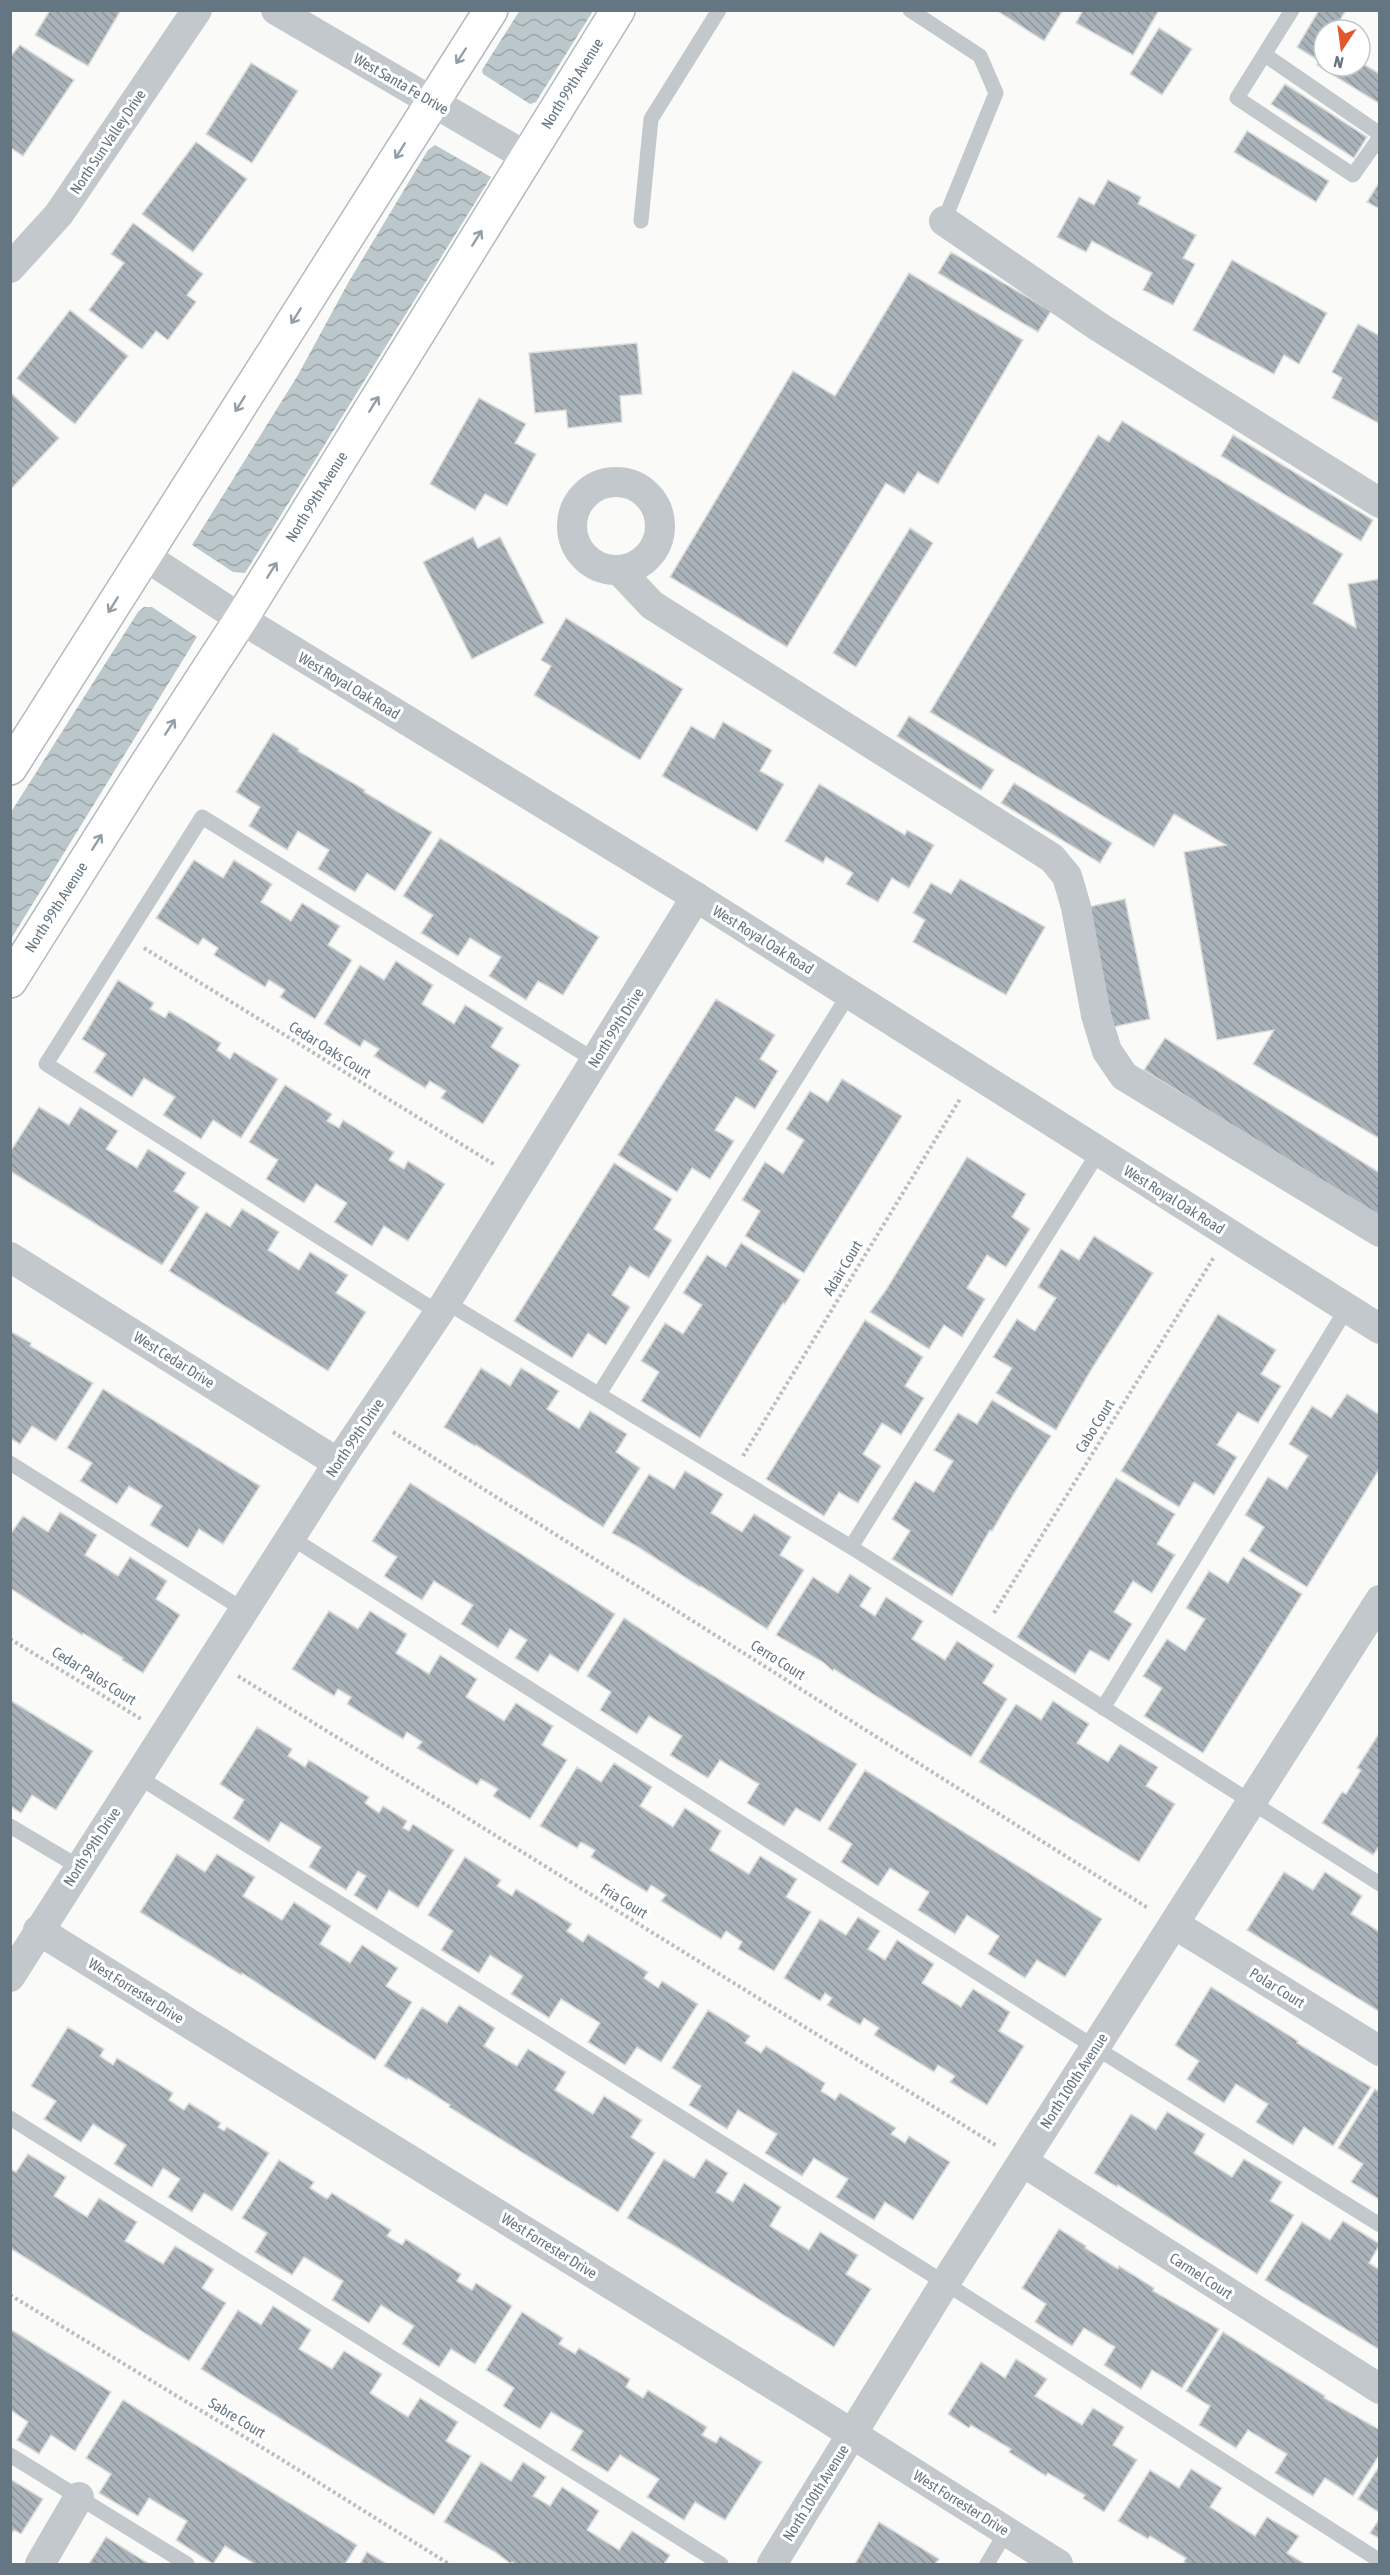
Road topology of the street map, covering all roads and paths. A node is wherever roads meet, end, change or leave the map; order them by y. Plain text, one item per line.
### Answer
1 (196, 10) edge
2 (276, 10) edge
3 (491, 10) edge
4 (618, 10) edge
5 (719, 10) edge
6 (910, 10) edge
7 (1292, 10) edge
8 (1264, 55) junction
9 (432, 102) junction
10 (1380, 136) edge
11 (526, 157) junction
12 (641, 221) dead end
13 (944, 221) joint
14 (10, 268) edge
15 (1380, 503) edge
16 (145, 556) junction
17 (619, 570) dead end
18 (241, 620) junction
19 (10, 768) edge
20 (696, 897) junction
21 (128, 938) junction
22 (10, 981) edge
23 (849, 994) junction
24 (596, 1061) junction
25 (975, 1073) junction
26 (1098, 1153) junction
27 (521, 1181) junction
28 (1380, 1232) edge
29 (1228, 1234) junction
30 (10, 1257) edge
31 (443, 1307) junction
32 (1347, 1308) junction
33 (1380, 1329) edge
34 (599, 1394) junction
35 (369, 1416) junction
36 (338, 1462) junction
37 (10, 1463) edge
38 (731, 1475) junction
39 (290, 1537) junction
40 (851, 1547) junction
41 (1380, 1599) edge
42 (244, 1610) junction
43 (982, 1631) junction
44 (10, 1639) edge
45 (212, 1660) junction
46 (1103, 1708) junction
47 (164, 1733) junction
48 (137, 1776) junction
49 (1252, 1803) junction
50 (10, 1826) edge
51 (79, 1867) junction
52 (1380, 1884) edge
53 (1174, 1924) junction
54 (38, 1930) junction
55 (10, 1977) edge
56 (1096, 2048) junction
57 (1380, 2051) edge
58 (10, 2118) edge
59 (1023, 2162) junction
60 (1380, 2225) edge
61 (945, 2283) junction
62 (10, 2295) edge
63 (1380, 2390) edge
64 (852, 2434) junction
65 (10, 2455) edge
66 (79, 2497) junction
67 (1006, 2532) junction
68 (1380, 2561) edge
69 (40, 2565) edge
70 (187, 2565) edge
71 (449, 2565) edge
72 (721, 2565) edge
73 (771, 2565) edge
74 (987, 2565) edge
75 (1058, 2565) edge

1 - 14 street, North Sun Valley Drive
2 - 9 street, West Santa Fe Drive
3 -> 9 main road
4 - 11 main road, North 99th Avenue
5 - 12 lane
6 - 13 lane
7 - 8 lane
8 - 10 lane
8 - 10 lane
9 - 11 street, West Santa Fe Drive
9 -> 16 main road
18 -> 11 main road, North 99th Avenue
13 - 15 street
16 - 18 street, West Royal Oak Road
16 -> 19 main road
17 - 28 street
18 - 20 street, West Royal Oak Road
22 -> 18 main road, North 99th Avenue
20 - 23 street, West Royal Oak Road
20 - 24 street, North 99th Drive
21 - 24 lane
21 - 27 path, Cedar Oaks Court
21 - 31 lane
23 - 25 street, West Royal Oak Road
23 - 34 lane
24 - 27 street, North 99th Drive
25 - 26 street, West Royal Oak Road
25 - 38 path, Adair Court
26 - 29 street, West Royal Oak Road
26 - 40 lane
27 - 31 street, North 99th Drive
29 - 32 street, West Royal Oak Road
29 - 43 path, Cabo Court
30 - 36 street, West Cedar Drive
31 - 34 lane
31 - 35 street, North 99th Drive
32 - 33 street, West Royal Oak Road
32 - 46 lane
34 - 38 lane
35 - 36 street, North 99th Drive
35 - 53 path, Cerro Court
36 - 39 street, North 99th Drive
37 - 42 lane
38 - 40 lane
39 - 42 street, North 99th Drive
39 - 56 lane
40 - 43 lane
41 - 49 street, North 100th Avenue
42 - 45 street, North 99th Drive
43 - 46 lane
44 - 47 path, Cedar Palos Court
45 - 47 street, North 99th Drive
45 - 59 path, Fria Court
46 - 49 lane
47 - 48 street, North 99th Drive
48 - 51 street, North 99th Drive
48 - 61 lane
49 - 52 lane
49 - 53 street, North 100th Avenue
50 - 51 lane
51 - 54 street, North 99th Drive
53 - 56 street, North 100th Avenue
53 - 57 street, Polar Court
54 - 55 street, North 99th Drive
54 - 64 street, West Forrester Drive
56 - 59 street, North 100th Avenue
56 - 60 lane
58 - 72 lane
59 - 61 street, North 100th Avenue
59 - 63 street, Carmel Court
61 - 64 street, North 100th Avenue
61 - 68 lane
62 - 71 path, Sabre Court
64 - 67 street, West Forrester Drive
64 - 73 street, North 100th Avenue
65 - 66 lane
66 - 69 street
66 - 70 lane
67 - 74 lane
67 - 75 street, West Forrester Drive

